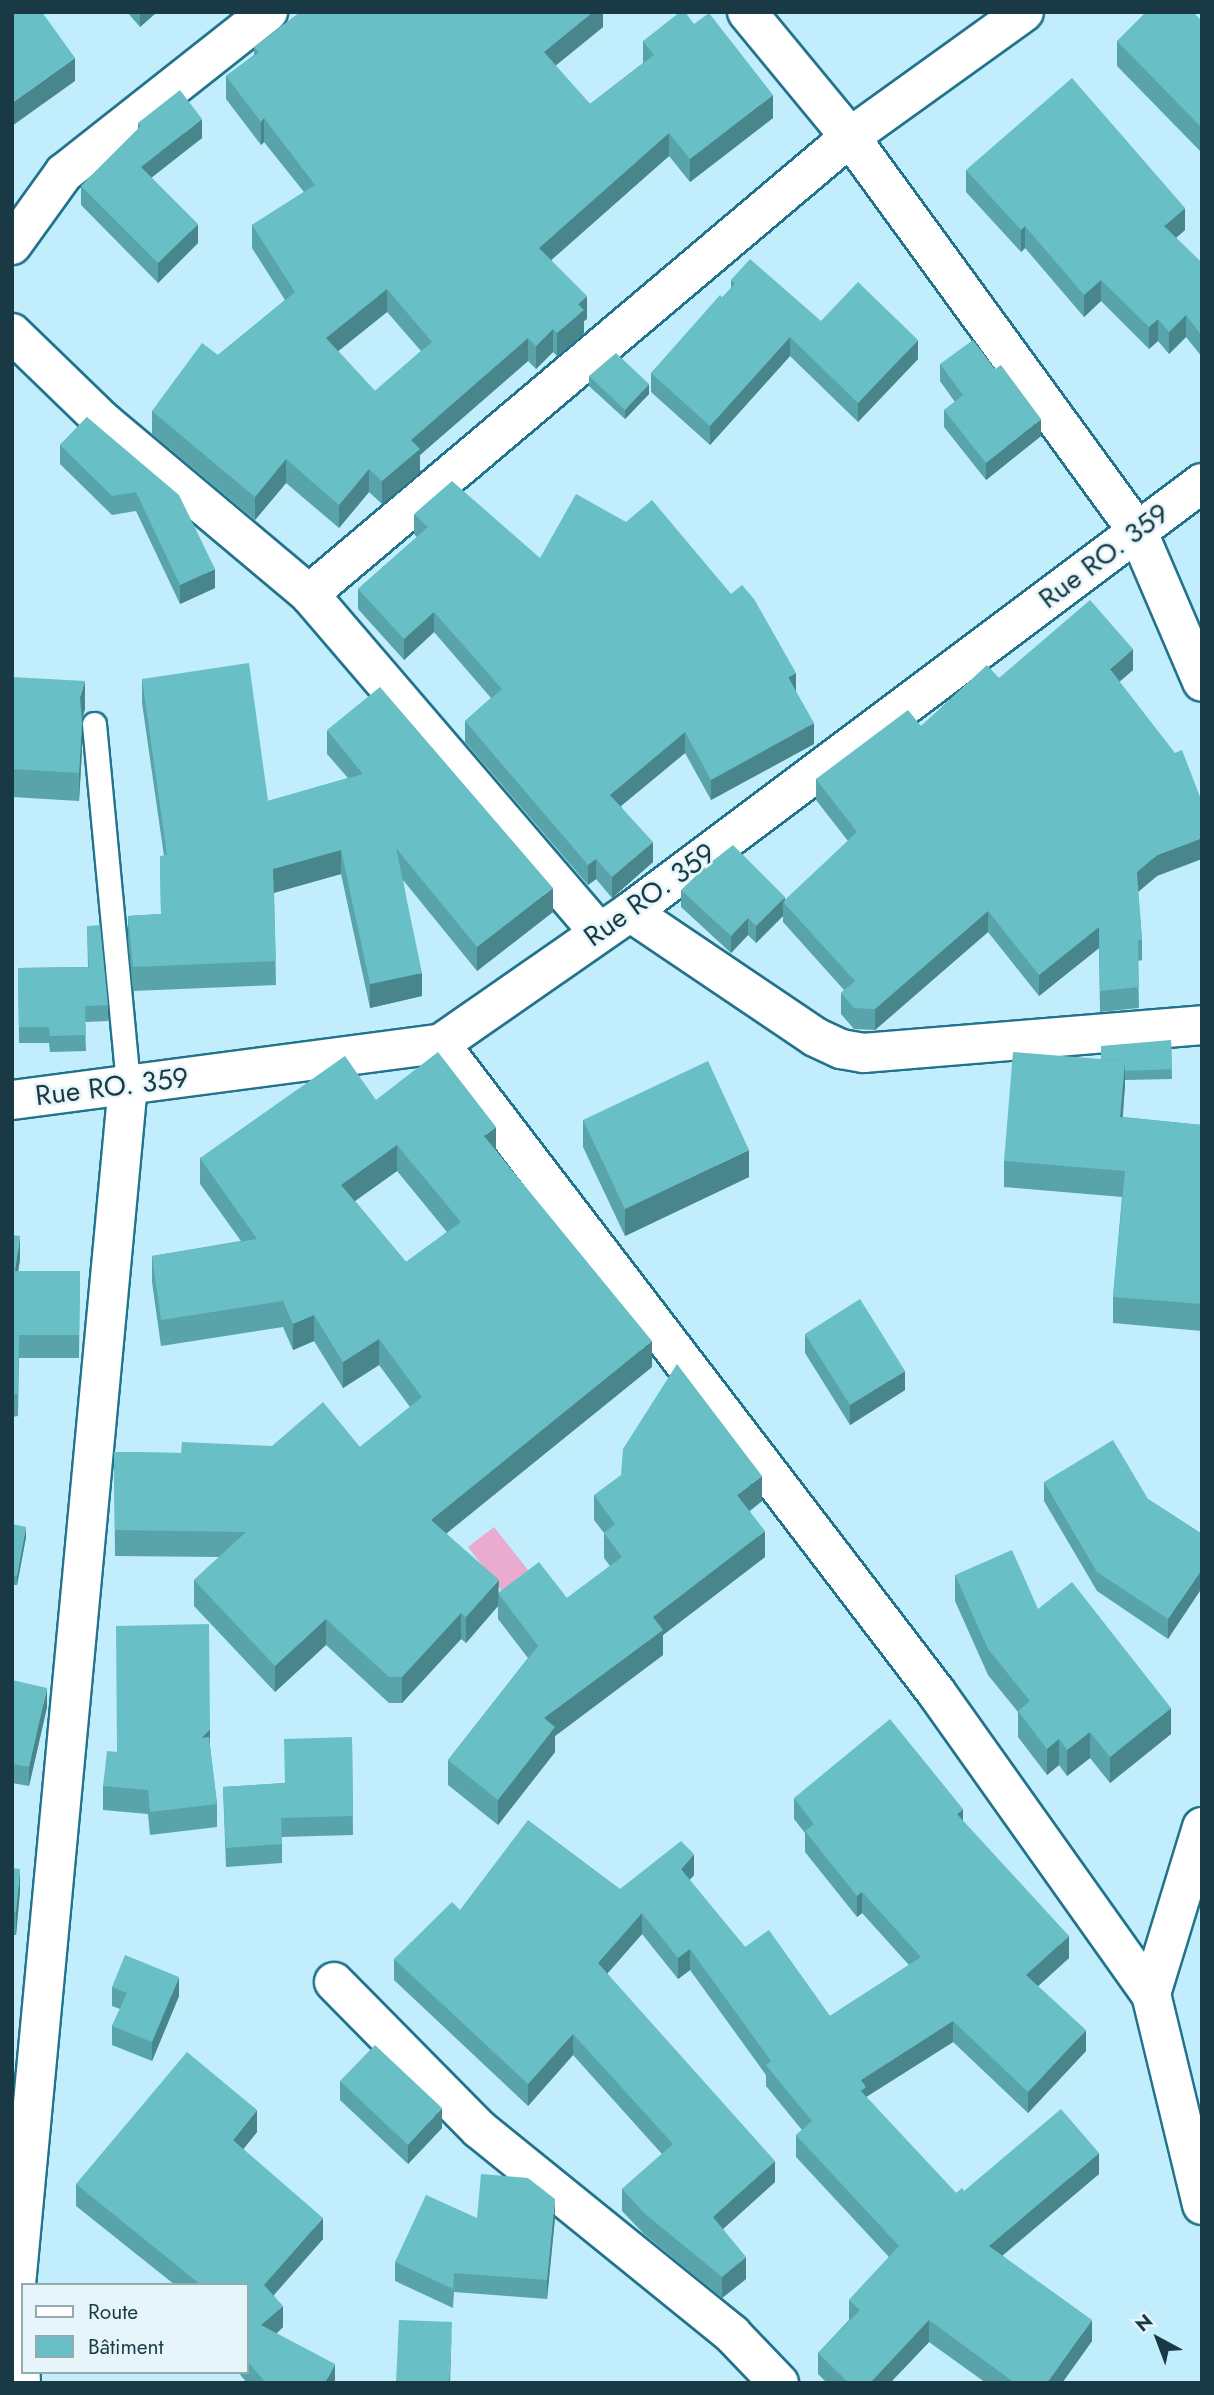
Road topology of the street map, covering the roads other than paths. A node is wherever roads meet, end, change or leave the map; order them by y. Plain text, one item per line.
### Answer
1 (268, 12) edge
2 (747, 12) edge
3 (1024, 12) edge
4 (850, 138) junction
5 (12, 245) edge
6 (12, 333) edge
7 (1202, 483) edge
8 (1137, 530) junction
9 (309, 594) junction
10 (1202, 682) edge
11 (94, 724) dead end
12 (614, 922) junction
13 (1202, 1025) edge
14 (440, 1044) junction
15 (128, 1085) junction
16 (12, 1100) edge
17 (1202, 1827) edge
18 (334, 1982) dead end
19 (1151, 1994) junction
20 (1202, 2205) edge
21 (21, 2383) edge
22 (779, 2383) edge

1 - 5 street
2 - 4 street
3 - 4 street
4 - 8 street
4 - 9 street
6 - 9 street
7 - 8 street, Rue RO. 359
8 - 10 street
8 - 12 street, Rue RO. 359
9 - 12 street
11 - 15 lane
12 - 13 street
12 - 14 street, Rue RO. 359
14 - 15 street, Rue RO. 359
14 - 19 street
15 - 16 street, Rue RO. 359
15 - 21 street
17 - 19 street
18 - 22 street
19 - 20 street

